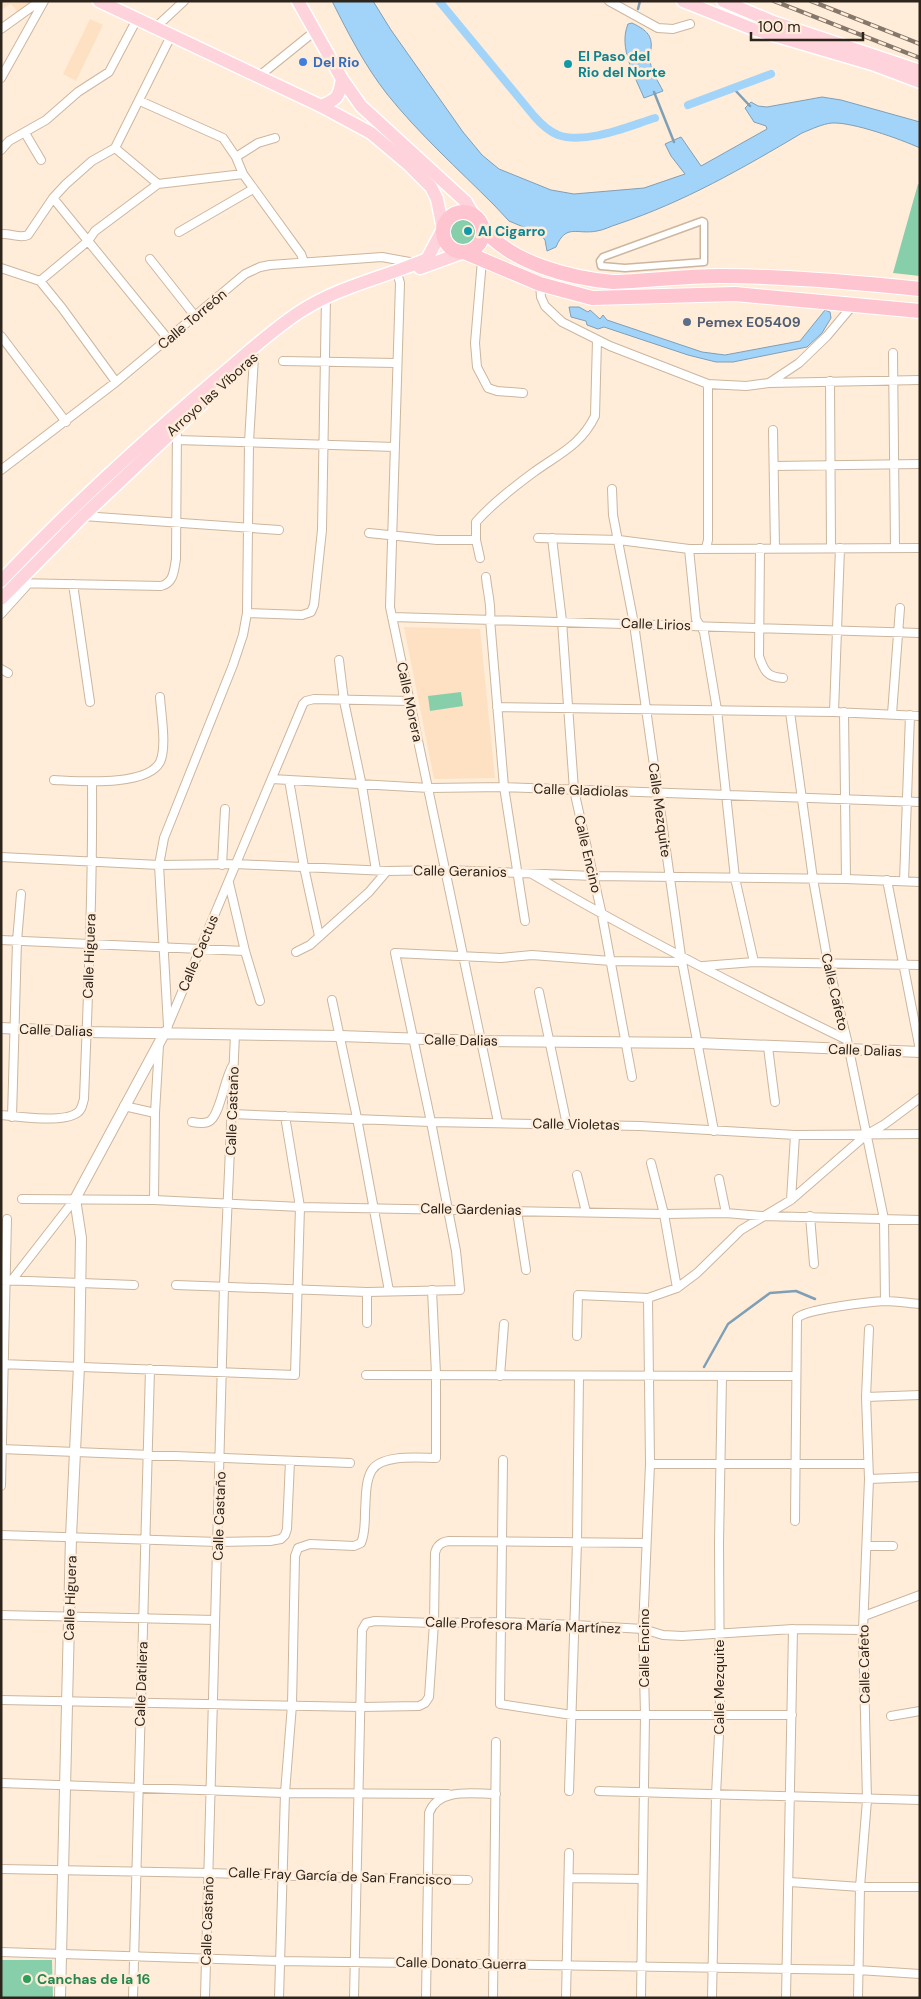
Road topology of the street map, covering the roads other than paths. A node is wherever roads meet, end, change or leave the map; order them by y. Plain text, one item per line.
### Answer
1 (40, 1) edge
2 (44, 1) edge
3 (99, 1) edge
4 (184, 1) edge
5 (298, 1) edge
6 (609, 1) edge
7 (683, 1) edge
8 (723, 1) edge
9 (137, 19) junction
10 (690, 24) dead end
11 (155, 28) junction
12 (1, 29) edge
13 (315, 31) junction
14 (171, 36) junction
15 (874, 59) junction
16 (920, 71) edge
17 (258, 77) junction
18 (1, 78) edge
19 (342, 79) junction
20 (920, 82) edge
21 (140, 101) junction
22 (321, 106) junction
23 (25, 133) junction
24 (275, 138) dead end
25 (115, 148) junction
26 (1, 150) edge
27 (236, 157) junction
28 (42, 160) dead end
29 (243, 174) junction
30 (158, 184) junction
31 (253, 189) junction
32 (53, 198) junction
33 (473, 214) junction
34 (704, 222) joint
35 (483, 228) junction
36 (443, 229) junction
37 (179, 232) dead end
38 (1, 234) edge
39 (88, 241) junction
40 (464, 252) junction
41 (150, 259) dead end
42 (482, 260) junction
43 (304, 262) junction
44 (417, 266) junction
45 (1, 268) edge
46 (398, 276) junction
47 (679, 279) junction
48 (40, 281) junction
49 (540, 284) junction
50 (920, 289) edge
51 (679, 295) junction
52 (326, 301) junction
53 (853, 305) junction
54 (920, 311) edge
55 (195, 316) junction
56 (1, 336) edge
57 (168, 339) junction
58 (597, 340) junction
59 (893, 353) dead end
60 (252, 354) junction
61 (325, 361) junction
62 (282, 362) dead end
63 (396, 364) junction
64 (892, 380) junction
65 (920, 380) edge
66 (830, 381) junction
67 (116, 382) junction
68 (708, 384) junction
69 (769, 384) junction
70 (523, 393) dead end
71 (176, 420) junction
72 (66, 422) junction
73 (773, 430) dead end
74 (178, 440) junction
75 (249, 442) junction
76 (322, 444) junction
77 (395, 447) junction
78 (894, 464) junction
79 (920, 464) edge
80 (832, 465) junction
81 (774, 466) junction
82 (1, 470) edge
83 (612, 489) dead end
84 (83, 516) junction
85 (176, 523) junction
86 (249, 528) junction
87 (279, 530) dead end
88 (368, 534) dead end
89 (391, 535) junction
90 (538, 538) dead end
91 (552, 538) junction
92 (476, 540) junction
93 (619, 540) junction
94 (831, 547) junction
95 (706, 548) junction
96 (760, 548) junction
97 (774, 548) junction
98 (840, 548) junction
99 (895, 548) junction
100 (920, 548) edge
101 (688, 549) junction
102 (480, 558) dead end
103 (486, 577) dead end
104 (1, 581) edge
105 (22, 584) junction
106 (73, 584) junction
107 (1, 598) edge
108 (900, 608) dead end
109 (247, 613) junction
110 (1, 614) edge
111 (392, 617) junction
112 (490, 619) junction
113 (562, 621) junction
114 (634, 624) junction
115 (699, 626) junction
116 (760, 628) junction
117 (838, 630) junction
118 (898, 632) junction
119 (920, 632) edge
120 (339, 660) dead end
121 (783, 678) dead end
122 (160, 697) dead end
123 (344, 701) junction
124 (410, 701) junction
125 (90, 702) dead end
126 (498, 707) junction
127 (568, 708) junction
128 (646, 710) junction
129 (717, 710) junction
130 (790, 712) junction
131 (834, 712) junction
132 (844, 712) junction
133 (892, 714) junction
134 (910, 715) junction
135 (920, 716) edge
136 (272, 779) junction
137 (54, 780) dead end
138 (290, 780) junction
139 (92, 782) junction
140 (362, 786) junction
141 (429, 788) junction
142 (504, 788) junction
143 (574, 790) junction
144 (657, 792) junction
145 (727, 796) junction
146 (800, 798) junction
147 (845, 799) junction
148 (906, 802) junction
149 (920, 802) edge
150 (225, 809) dead end
151 (1, 857) edge
152 (92, 862) junction
153 (236, 864) junction
154 (159, 865) junction
155 (222, 865) junction
156 (304, 867) junction
157 (376, 870) junction
158 (446, 870) junction
159 (387, 871) junction
160 (517, 872) junction
161 (530, 873) junction
162 (593, 876) junction
163 (669, 877) junction
164 (736, 878) junction
165 (813, 879) junction
166 (846, 879) junction
167 (887, 880) junction
168 (904, 881) junction
169 (228, 882) junction
170 (920, 882) edge
171 (21, 894) dead end
172 (602, 915) junction
173 (525, 921) dead end
174 (319, 936) junction
175 (1, 940) edge
176 (17, 941) junction
177 (90, 944) junction
178 (163, 948) junction
179 (199, 949) junction
180 (245, 951) junction
181 (296, 952) dead end
182 (464, 955) junction
183 (681, 959) junction
184 (611, 961) junction
185 (754, 962) junction
186 (828, 963) junction
187 (902, 964) junction
188 (920, 965) edge
189 (703, 966) junction
190 (539, 992) dead end
191 (332, 1000) dead end
192 (260, 1002) dead end
193 (1, 1028) edge
194 (14, 1028) junction
195 (167, 1029) junction
196 (87, 1032) junction
197 (235, 1034) junction
198 (340, 1036) junction
199 (413, 1039) junction
200 (481, 1041) junction
201 (550, 1041) junction
202 (625, 1042) junction
203 (159, 1043) junction
204 (698, 1043) junction
205 (847, 1045) junction
206 (768, 1047) junction
207 (920, 1051) edge
208 (234, 1064) junction
209 (632, 1077) dead end
210 (920, 1098) edge
211 (775, 1102) dead end
212 (124, 1106) junction
213 (155, 1113) junction
214 (232, 1114) junction
215 (1, 1116) edge
216 (12, 1116) junction
217 (285, 1116) junction
218 (358, 1118) junction
219 (192, 1122) dead end
220 (431, 1122) junction
221 (498, 1122) junction
222 (567, 1125) junction
223 (714, 1131) junction
224 (920, 1134) edge
225 (794, 1135) junction
226 (866, 1135) junction
227 (651, 1163) dead end
228 (577, 1176) dead end
229 (720, 1179) dead end
230 (75, 1198) junction
231 (22, 1199) dead end
232 (154, 1200) junction
233 (791, 1200) junction
234 (227, 1203) junction
235 (300, 1206) junction
236 (374, 1207) junction
237 (448, 1209) junction
238 (517, 1210) junction
239 (586, 1212) junction
240 (726, 1213) junction
241 (664, 1214) junction
242 (761, 1216) junction
243 (810, 1216) junction
244 (7, 1219) dead end
245 (884, 1219) junction
246 (920, 1220) edge
247 (814, 1264) dead end
248 (526, 1270) dead end
249 (7, 1280) edge
250 (80, 1282) junction
251 (134, 1285) dead end
252 (176, 1285) dead end
253 (224, 1286) junction
254 (678, 1288) junction
255 (298, 1289) junction
256 (432, 1290) junction
257 (389, 1291) junction
258 (367, 1292) junction
259 (648, 1298) junction
260 (885, 1301) junction
261 (920, 1304) edge
262 (367, 1323) dead end
263 (504, 1324) dead end
264 (869, 1330) dead end
265 (576, 1336) dead end
266 (3, 1364) edge
267 (79, 1366) junction
268 (150, 1369) junction
269 (223, 1372) junction
270 (436, 1374) junction
271 (366, 1375) dead end
272 (500, 1376) junction
273 (649, 1376) junction
274 (722, 1376) junction
275 (796, 1376) junction
276 (579, 1377) junction
277 (920, 1395) edge
278 (866, 1397) junction
279 (2, 1449) edge
280 (76, 1452) junction
281 (148, 1454) junction
282 (220, 1458) junction
283 (503, 1460) dead end
284 (290, 1461) junction
285 (350, 1462) dead end
286 (650, 1464) junction
287 (721, 1464) junction
288 (796, 1464) junction
289 (868, 1464) junction
290 (920, 1478) edge
291 (869, 1479) junction
292 (1, 1486) edge
293 (795, 1522) dead end
294 (1, 1535) edge
295 (72, 1537) junction
296 (145, 1539) junction
297 (502, 1541) junction
298 (218, 1542) junction
299 (577, 1542) junction
300 (646, 1543) junction
301 (867, 1546) junction
302 (893, 1546) dead end
303 (920, 1595) edge
304 (1, 1615) edge
305 (70, 1616) junction
306 (864, 1616) junction
307 (143, 1619) junction
308 (216, 1620) junction
309 (501, 1622) junction
310 (434, 1623) junction
311 (575, 1625) junction
312 (643, 1629) junction
313 (793, 1629) junction
314 (863, 1630) junction
315 (720, 1634) junction
316 (1, 1700) edge
317 (67, 1702) junction
318 (141, 1702) junction
319 (214, 1703) junction
320 (292, 1705) junction
321 (362, 1707) junction
322 (920, 1711) edge
323 (572, 1714) junction
324 (720, 1714) junction
325 (645, 1715) junction
326 (792, 1715) junction
327 (890, 1716) dead end
328 (496, 1742) dead end
329 (1, 1783) edge
330 (64, 1784) junction
331 (137, 1788) junction
332 (211, 1790) junction
333 (569, 1791) dead end
334 (599, 1791) dead end
335 (285, 1793) junction
336 (644, 1793) junction
337 (360, 1794) junction
338 (448, 1794) junction
339 (496, 1794) junction
340 (716, 1795) junction
341 (790, 1797) junction
342 (867, 1800) junction
343 (920, 1800) edge
344 (569, 1853) dead end
345 (1, 1869) edge
346 (63, 1871) junction
347 (136, 1873) junction
348 (209, 1873) junction
349 (283, 1875) junction
350 (357, 1878) junction
351 (428, 1878) junction
352 (569, 1878) junction
353 (642, 1879) junction
354 (468, 1880) dead end
355 (790, 1882) junction
356 (920, 1886) edge
357 (860, 1887) junction
358 (1, 1952) edge
359 (61, 1954) junction
360 (134, 1957) junction
361 (206, 1958) junction
362 (280, 1960) junction
363 (355, 1962) junction
364 (427, 1963) junction
365 (494, 1963) junction
366 (567, 1965) junction
367 (642, 1966) junction
368 (714, 1968) junction
369 (787, 1968) junction
370 (858, 1970) junction
371 (920, 1974) edge
372 (60, 1998) edge
373 (133, 1998) edge
374 (205, 1998) edge
375 (279, 1998) edge
376 (354, 1998) edge
377 (426, 1998) edge
378 (493, 1998) edge
379 (566, 1998) edge
380 (641, 1998) edge
381 (712, 1998) edge
382 (786, 1998) edge
383 (858, 1998) edge

1 - 12 street
2 - 18 street
3 - 9 main road
4 - 11 street
5 - 13 main road
6 - 10 street
7 - 15 main road
8 - 15 main road
9 - 11 main road
9 - 23 street
11 - 14 main road
13 - 17 street
13 - 19 main road
14 - 17 main road
14 - 21 street
15 - 16 main road
15 - 20 main road
17 - 22 main road
19 - 22 main road
19 - 33 main road
21 - 25 street
21 - 27 street
22 - 36 main road
23 - 26 street
23 - 28 street
24 - 27 street
25 - 30 street
25 - 32 street
27 - 29 street
29 - 30 street
29 - 31 street
30 - 39 street
31 - 37 street
31 - 43 street
32 - 38 street
32 - 39 street
33 - 35 highway
33 - 36 highway
34 - 34 street
35 - 40 highway
35 - 47 highway
36 - 40 highway
36 - 44 main road, Arroyo las Víboras
39 - 48 street
39 - 57 street
40 - 42 highway
40 - 44 main road, Arroyo las Víboras
41 - 55 street
42 - 49 highway
42 - 70 street
43 - 44 street, Calle Torreón
43 - 55 street, Calle Torreón
44 - 46 main road, Arroyo las Víboras
44 - 52 main road, Arroyo las Víboras
45 - 48 street
46 - 52 main road, Arroyo las Víboras
46 - 63 street, Calle Morera
47 - 50 highway
47 - 51 highway
48 - 67 street
49 - 51 highway
49 - 58 street
51 - 53 highway
52 - 60 main road, Arroyo las Víboras
52 - 61 street
53 - 54 highway
53 - 69 street
55 - 57 street, Calle Torreón
56 - 72 street
57 - 67 street, Calle Torreón
58 - 68 street
58 - 92 street
59 - 64 street
60 - 71 main road, Arroyo las Víboras
60 - 75 street
61 - 62 street
61 - 63 street
61 - 76 street
63 - 77 street, Calle Morera
64 - 65 street
64 - 66 street
64 - 78 street
66 - 69 street
66 - 80 street
67 - 72 street, Calle Torreón
68 - 69 street
68 - 95 street
71 - 74 street
71 - 84 main road, Arroyo las Víboras
71 - 104 main road, Arroyo las Víboras
72 - 82 street, Calle Torreón
73 - 81 street
74 - 75 street
74 - 85 street
75 - 76 street
75 - 86 street
76 - 77 street
76 - 109 street
77 - 89 street, Calle Morera
78 - 79 street
78 - 80 street
78 - 99 street
80 - 81 street
80 - 94 street
81 - 97 street
83 - 93 street, Calle Mezquite
84 - 85 street
84 - 105 main road, Arroyo las Víboras
85 - 86 street
85 - 106 street
86 - 87 street
86 - 109 street
88 - 89 street
89 - 92 street
89 - 111 street, Calle Morera
90 - 91 street
91 - 93 street
91 - 113 street, Calle Encino
92 - 102 street
93 - 101 street
93 - 114 street, Calle Mezquite
94 - 97 street
94 - 98 street
95 - 96 street
95 - 101 street
96 - 97 street
96 - 116 street
98 - 99 street
98 - 117 street
99 - 100 street
101 - 115 street
103 - 112 street
105 - 106 street
105 - 107 main road, Arroyo las Víboras
105 - 110 street
106 - 125 street
108 - 118 street
109 - 154 street
111 - 112 street, Calle Lirios
111 - 124 street, Calle Morera
112 - 113 street, Calle Lirios
112 - 126 street
113 - 114 street, Calle Lirios
113 - 127 street, Calle Encino
114 - 115 street, Calle Lirios
114 - 128 street, Calle Mezquite
115 - 116 street, Calle Lirios
115 - 129 street
116 - 117 street, Calle Lirios
116 - 121 street
117 - 118 street, Calle Lirios
117 - 131 street
118 - 119 street, Calle Lirios
118 - 133 street
120 - 123 street
122 - 139 street
123 - 124 street
123 - 136 street, Calle Cactus
123 - 140 street
124 - 141 street, Calle Morera
126 - 127 street
126 - 142 street
127 - 128 street
127 - 143 street, Calle Encino
128 - 129 street
128 - 144 street, Calle Mezquite
129 - 130 street
129 - 145 street
130 - 131 street
130 - 146 street, Calle Cafeto
131 - 132 street
132 - 133 street
132 - 147 street
133 - 134 street
134 - 135 street
134 - 148 street
136 - 138 street, Calle Gladiolas
136 - 153 street, Calle Cactus
137 - 139 street
138 - 140 street, Calle Gladiolas
138 - 156 street
139 - 152 street, Calle Higuera
140 - 141 street, Calle Gladiolas
140 - 157 street
141 - 142 street, Calle Gladiolas
141 - 158 street, Calle Morera
142 - 143 street, Calle Gladiolas
142 - 160 street
143 - 144 street, Calle Gladiolas
143 - 162 street, Calle Encino
144 - 145 street, Calle Gladiolas
144 - 163 street, Calle Mezquite
145 - 146 street, Calle Gladiolas
145 - 164 street
146 - 147 street, Calle Gladiolas
146 - 165 street, Calle Cafeto
147 - 148 street, Calle Gladiolas
147 - 166 street
148 - 149 street, Calle Gladiolas
148 - 168 street
150 - 155 street
151 - 152 street, Calle Geranios
152 - 154 street, Calle Geranios
152 - 177 street, Calle Higuera
153 - 155 street, Calle Geranios
153 - 156 street, Calle Geranios
153 - 169 street, Calle Cactus
154 - 155 street, Calle Geranios
154 - 178 street
156 - 157 street, Calle Geranios
156 - 174 street
157 - 159 street, Calle Geranios
158 - 159 street, Calle Geranios
158 - 160 street, Calle Geranios
158 - 182 street, Calle Morera
159 - 174 street
160 - 161 street, Calle Geranios
160 - 173 street
161 - 162 street, Calle Geranios
161 - 172 street
162 - 163 street, Calle Geranios
162 - 172 street, Calle Encino
163 - 164 street, Calle Geranios
163 - 183 street, Calle Mezquite
164 - 165 street, Calle Geranios
164 - 185 street
165 - 166 street, Calle Geranios
165 - 186 street, Calle Cafeto
166 - 167 street, Calle Geranios
167 - 168 street, Calle Geranios
167 - 187 street
168 - 170 street, Calle Geranios
169 - 179 street, Calle Cactus
169 - 180 street
171 - 176 street
172 - 183 street
172 - 184 street, Calle Encino
174 - 181 street
175 - 176 street
176 - 177 street
176 - 194 street
177 - 178 street
177 - 196 street, Calle Higuera
178 - 179 street
178 - 195 street
179 - 180 street
179 - 195 street, Calle Cactus
180 - 192 street
182 - 184 street
182 - 199 street
182 - 200 street, Calle Morera
183 - 184 street
183 - 189 street
183 - 204 street, Calle Mezquite
184 - 202 street, Calle Encino
185 - 186 street
185 - 189 street
186 - 187 street
186 - 205 street, Calle Cafeto
187 - 188 street
187 - 207 street
189 - 205 street
190 - 201 street
191 - 198 street
193 - 194 street, Calle Dalias
194 - 196 street, Calle Dalias
194 - 216 street
195 - 196 street, Calle Dalias
195 - 197 street, Calle Dalias
195 - 203 street, Calle Cactus
196 - 216 street, Calle Higuera
197 - 198 street, Calle Dalias
197 - 208 street, Calle Castaño
198 - 199 street, Calle Dalias
198 - 218 street
199 - 200 street, Calle Dalias
199 - 220 street
200 - 201 street, Calle Dalias
200 - 221 street, Calle Morera
201 - 202 street, Calle Dalias
201 - 222 street
202 - 204 street, Calle Dalias
202 - 209 street, Calle Encino
203 - 212 street, Calle Cactus
203 - 213 street
204 - 206 street, Calle Dalias
204 - 223 street, Calle Mezquite
205 - 206 street, Calle Dalias
205 - 207 street, Calle Dalias
205 - 226 street, Calle Cafeto
206 - 211 street
208 - 214 street, Calle Castaño
208 - 219 street
210 - 226 street
212 - 213 street
212 - 230 street, Calle Cactus
213 - 232 street
214 - 217 street, Calle Violetas
214 - 234 street, Calle Castaño
215 - 216 street
217 - 218 street, Calle Violetas
217 - 235 street
218 - 220 street, Calle Violetas
218 - 236 street
220 - 221 street, Calle Violetas
220 - 237 street
221 - 222 street, Calle Violetas
222 - 223 street, Calle Violetas
223 - 225 street, Calle Violetas
224 - 226 street, Calle Violetas
225 - 226 street, Calle Violetas
225 - 233 street
226 - 233 street
226 - 245 street, Calle Cafeto
227 - 241 street
228 - 239 street
229 - 240 street
230 - 231 street, Calle Gardenias
230 - 232 street, Calle Gardenias
230 - 249 street
230 - 250 street, Calle Higuera
232 - 234 street, Calle Gardenias
233 - 242 street
234 - 235 street, Calle Gardenias
234 - 253 street, Calle Castaño
235 - 236 street, Calle Gardenias
235 - 255 street
236 - 237 street, Calle Gardenias
236 - 257 street
237 - 238 street, Calle Gardenias
237 - 256 street
238 - 239 street, Calle Gardenias
238 - 248 street
239 - 241 street, Calle Gardenias
240 - 241 street, Calle Gardenias
240 - 242 street, Calle Gardenias
241 - 254 street
242 - 243 street, Calle Gardenias
242 - 254 street
243 - 245 street, Calle Gardenias
243 - 247 street
244 - 249 street
245 - 246 street, Calle Gardenias
245 - 260 street, Calle Cafeto
249 - 250 street
249 - 266 street
250 - 251 street
250 - 267 street, Calle Higuera
252 - 253 street
253 - 255 street
253 - 269 street, Calle Castaño
254 - 259 street
255 - 258 street
255 - 269 street
256 - 257 street
256 - 270 street
257 - 258 street
258 - 262 street
259 - 265 street
259 - 273 street, Calle Encino
260 - 261 street
260 - 275 street
263 - 272 street
264 - 278 street, Calle Cafeto
266 - 267 street
266 - 279 street
267 - 268 street
267 - 280 street, Calle Higuera
268 - 269 street
268 - 281 street, Calle Datilera
269 - 282 street, Calle Castaño
270 - 271 street
270 - 272 street
270 - 320 street
272 - 276 street
273 - 274 street
273 - 276 street
273 - 286 street, Calle Encino
274 - 275 street
274 - 287 street, Calle Mezquite
275 - 288 street
276 - 299 street
277 - 278 street
278 - 289 street, Calle Cafeto
279 - 280 street
279 - 292 street
280 - 281 street
280 - 295 street, Calle Higuera
281 - 282 street
281 - 296 street, Calle Datilera
282 - 284 street
282 - 298 street, Calle Castaño
283 - 297 street
284 - 285 street
284 - 298 street
286 - 287 street
286 - 300 street, Calle Encino
287 - 288 street
287 - 315 street, Calle Mezquite
288 - 289 street
288 - 293 street
289 - 291 street, Calle Cafeto
290 - 291 street
291 - 301 street, Calle Cafeto
294 - 295 street
295 - 296 street
295 - 305 street, Calle Higuera
296 - 298 street
296 - 307 street, Calle Datilera
297 - 299 street
297 - 309 street
297 - 310 street
298 - 308 street, Calle Castaño
299 - 300 street
299 - 311 street
300 - 312 street, Calle Encino
301 - 302 street
301 - 306 street, Calle Cafeto
303 - 306 street
304 - 305 street
305 - 307 street
305 - 317 street, Calle Higuera
306 - 314 street, Calle Cafeto
307 - 308 street
307 - 318 street, Calle Datilera
308 - 319 street, Calle Castaño
309 - 310 street, Calle Profesora María Martínez
309 - 311 street, Calle Profesora María Martínez
309 - 323 street
310 - 321 street
310 - 321 street, Calle Profesora María Martínez
311 - 312 street, Calle Profesora María Martínez
311 - 323 street
312 - 315 street, Calle Profesora María Martínez
312 - 325 street, Calle Encino
313 - 314 street, Calle Profesora María Martínez
313 - 315 street, Calle Profesora María Martínez
313 - 326 street
314 - 342 street, Calle Cafeto
315 - 324 street, Calle Mezquite
316 - 317 street
317 - 318 street
317 - 330 street, Calle Higuera
318 - 319 street
318 - 331 street, Calle Datilera
319 - 320 street
319 - 332 street, Calle Castaño
320 - 321 street
320 - 335 street
321 - 337 street
322 - 327 street
323 - 325 street
323 - 333 street
324 - 325 street
324 - 326 street
324 - 340 street, Calle Mezquite
325 - 336 street, Calle Encino
326 - 341 street
328 - 339 street
329 - 330 street
330 - 331 street
330 - 346 street, Calle Higuera
331 - 332 street
331 - 347 street, Calle Datilera
332 - 335 street
332 - 348 street, Calle Castaño
334 - 336 street
335 - 337 street
335 - 349 street
336 - 340 street
336 - 353 street, Calle Encino
337 - 338 street
337 - 350 street
338 - 339 street
338 - 351 street
339 - 365 street
340 - 341 street
340 - 368 street, Calle Mezquite
341 - 342 street
341 - 355 street
342 - 343 street
342 - 357 street, Calle Cafeto
344 - 352 street
345 - 346 street, Calle Fray García de San Francisco
346 - 347 street, Calle Fray García de San Francisco
346 - 359 street, Calle Higuera
347 - 348 street, Calle Fray García de San Francisco
347 - 360 street, Calle Datilera
348 - 349 street, Calle Fray García de San Francisco
348 - 361 street, Calle Castaño
349 - 350 street, Calle Fray García de San Francisco
349 - 362 street
350 - 351 street, Calle Fray García de San Francisco
350 - 363 street
351 - 354 street, Calle Fray García de San Francisco
351 - 364 street
352 - 353 street
352 - 366 street
353 - 367 street, Calle Encino
355 - 357 street
355 - 369 street
356 - 357 street
357 - 370 street, Calle Cafeto
358 - 359 street, Calle Donato Guerra
359 - 360 street, Calle Donato Guerra
359 - 372 street, Calle Higuera
360 - 361 street, Calle Donato Guerra
360 - 373 street, Calle Datilera
361 - 362 street, Calle Donato Guerra
361 - 374 street, Calle Castaño
362 - 363 street, Calle Donato Guerra
362 - 375 street
363 - 364 street, Calle Donato Guerra
363 - 376 street
364 - 365 street, Calle Donato Guerra
364 - 377 street
365 - 366 street, Calle Donato Guerra
365 - 378 street
366 - 367 street, Calle Donato Guerra
366 - 379 street
367 - 368 street, Calle Donato Guerra
367 - 380 street, Calle Encino
368 - 369 street, Calle Donato Guerra
368 - 381 street, Calle Mezquite
369 - 370 street, Calle Donato Guerra
369 - 382 street
370 - 371 street, Calle Donato Guerra
370 - 383 street, Calle Cafeto

